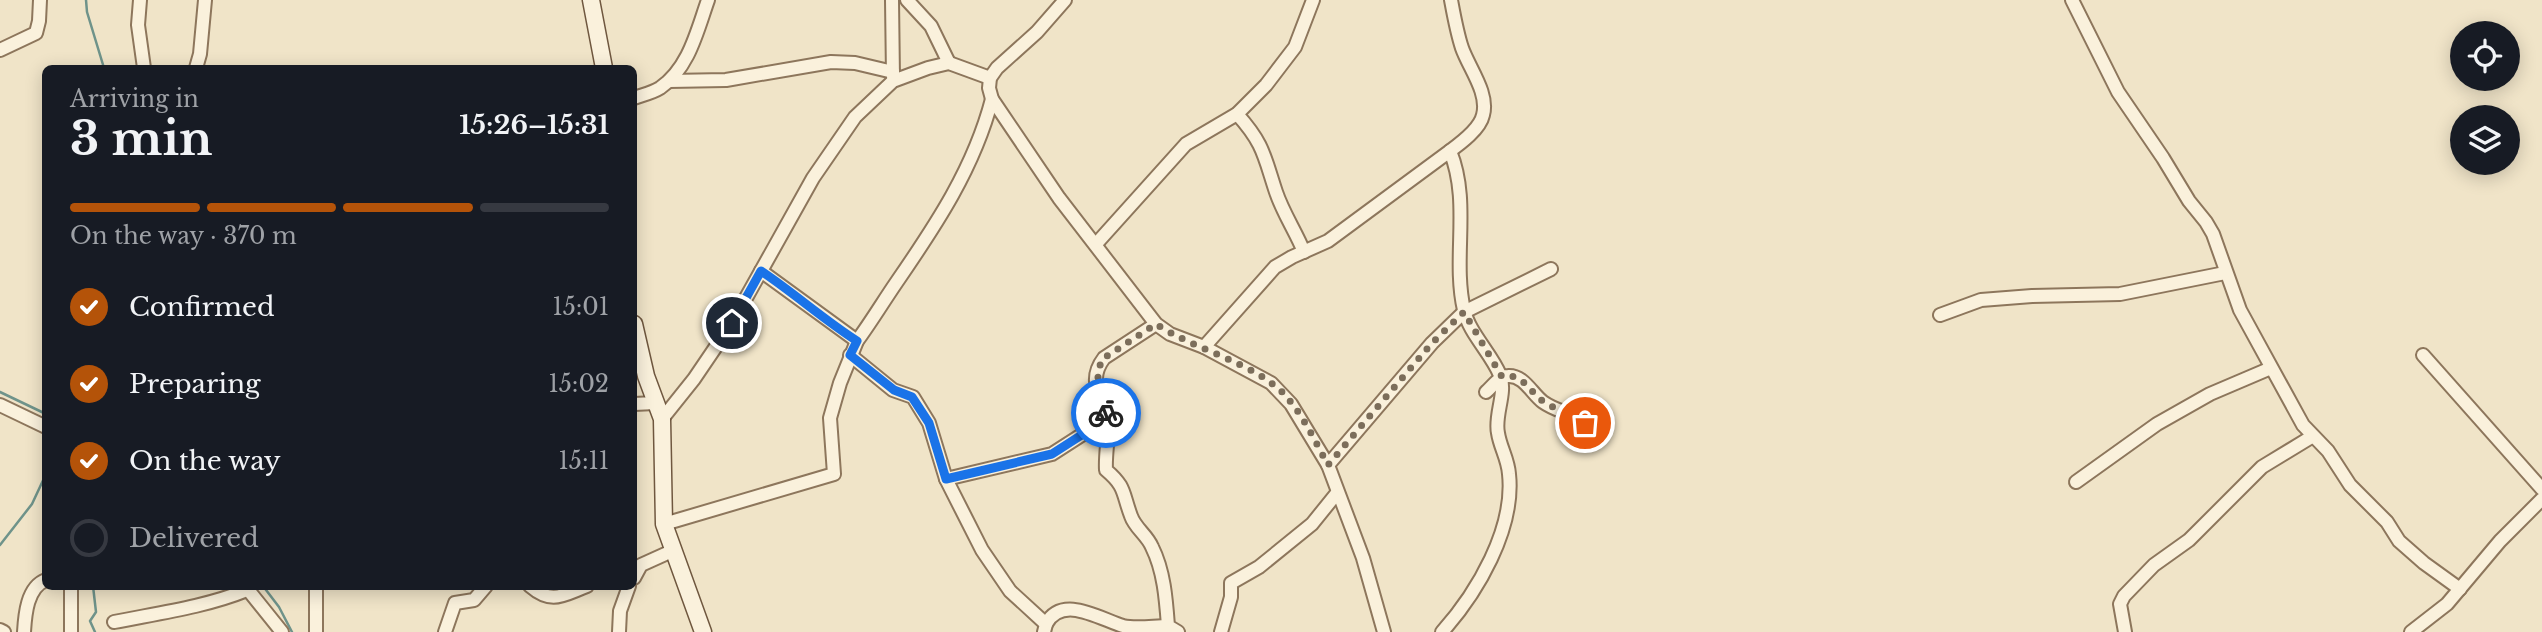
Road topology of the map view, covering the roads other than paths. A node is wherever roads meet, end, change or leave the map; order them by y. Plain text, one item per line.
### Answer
1 (40, 0) edge
2 (140, 0) edge
3 (205, 0) edge
4 (591, 0) edge
5 (708, 0) edge
6 (892, 0) edge
7 (907, 0) edge
8 (1065, 0) edge
9 (1313, 0) edge
10 (1451, 0) edge
11 (2072, 0) edge
12 (0, 50) edge
13 (949, 63) junction
14 (144, 65) edge
15 (197, 65) edge
16 (603, 65) edge
17 (893, 76) junction
18 (990, 78) junction
19 (669, 80) junction
20 (637, 97) edge
21 (992, 99) junction
22 (1237, 114) junction
23 (1450, 151) junction
24 (1096, 244) junction
25 (1304, 252) junction
26 (1551, 269) dead end
27 (761, 271) junction
28 (2225, 273) junction
29 (1464, 312) junction
30 (1940, 315) dead end
31 (1156, 324) junction
32 (637, 335) edge
33 (857, 341) junction
34 (1204, 347) junction
35 (850, 355) junction
36 (2423, 355) dead end
37 (2271, 368) junction
38 (1502, 377) junction
39 (1486, 392) dead end
40 (655, 403) junction
41 (637, 404) edge
42 (0, 405) edge
43 (1108, 418) junction
44 (662, 419) junction
45 (42, 425) edge
46 (1591, 429) dead end
47 (2313, 436) junction
48 (1328, 465) junction
49 (946, 479) junction
50 (2076, 482) dead end
51 (2542, 489) edge
52 (1337, 493) junction
53 (2542, 499) edge
54 (664, 524) junction
55 (672, 551) junction
56 (637, 566) edge
57 (42, 582) edge
58 (2460, 589) junction
59 (71, 590) edge
60 (241, 590) edge
61 (248, 590) edge
62 (316, 590) edge
63 (483, 590) edge
64 (536, 590) edge
65 (577, 590) edge
66 (628, 590) edge
67 (114, 622) dead end
68 (1045, 628) edge
69 (1173, 629) edge
70 (24, 632) edge
71 (71, 632) edge
72 (282, 632) edge
73 (316, 632) edge
74 (445, 632) edge
75 (619, 632) edge
76 (704, 632) edge
77 (1221, 632) edge
78 (1384, 632) edge
79 (1442, 632) edge
80 (2125, 632) edge
81 (2411, 632) edge

1 - 12 street
2 - 14 street
3 - 15 street
4 - 16 street
5 - 19 street
6 - 17 street
7 - 13 street
8 - 18 street
9 - 22 street
10 - 23 street
11 - 28 street
13 - 17 street
13 - 18 street
17 - 19 street
17 - 27 street
18 - 21 street
19 - 20 street
21 - 24 street
21 - 33 street
22 - 24 street
22 - 25 street
23 - 25 street
23 - 29 street
24 - 31 street
25 - 34 street
26 - 29 street
27 - 33 street
27 - 44 street
28 - 30 street
28 - 37 street
29 - 38 street
29 - 48 street
31 - 34 street
31 - 43 street
32 - 40 street
33 - 35 street
34 - 48 street
35 - 49 street
35 - 54 street
36 - 51 street
37 - 47 street
37 - 50 street
38 - 39 street
38 - 46 street
38 - 79 street
40 - 41 street
40 - 44 street
42 - 45 street
43 - 49 street
43 - 69 street
44 - 54 street
47 - 58 street
47 - 80 street
48 - 52 street
49 - 68 street
52 - 77 street
52 - 78 street
53 - 58 street
54 - 55 street
55 - 56 street
55 - 76 street
57 - 70 street
58 - 81 street
59 - 71 street
60 - 67 street
61 - 72 street
62 - 73 street
63 - 74 street
64 - 65 street
66 - 75 street
68 - 69 street

